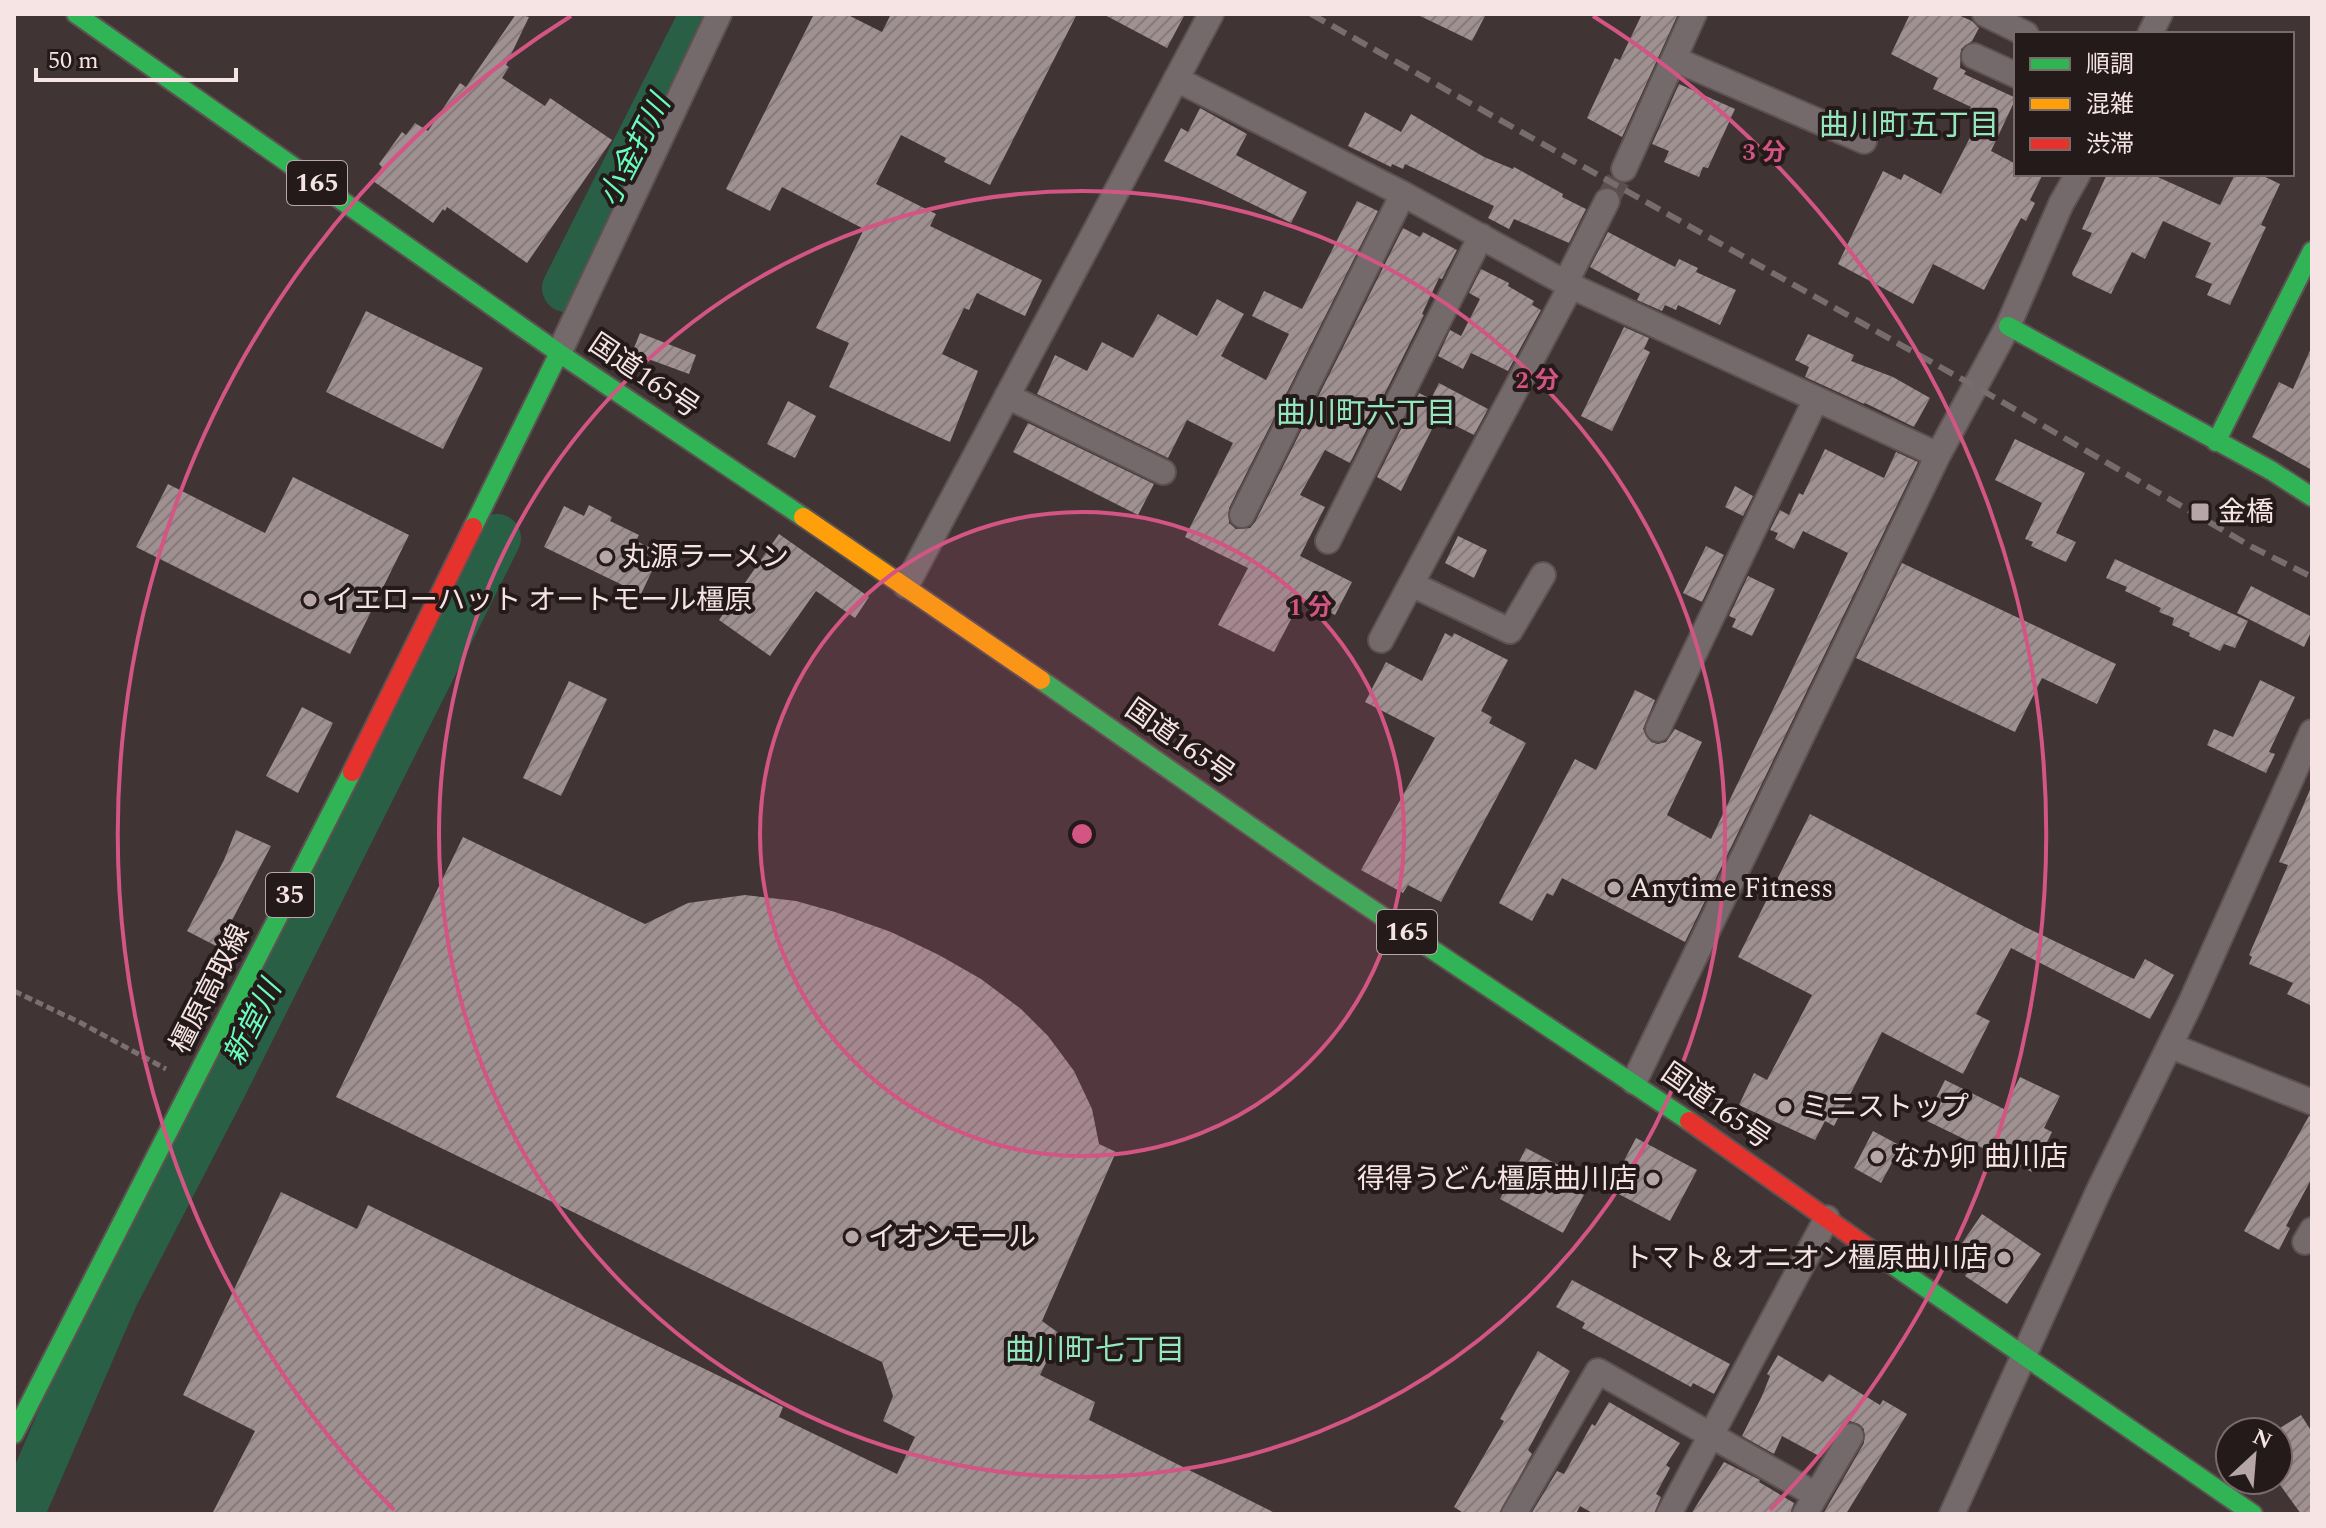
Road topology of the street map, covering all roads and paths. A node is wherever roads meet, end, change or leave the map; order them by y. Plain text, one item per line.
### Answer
1 (76, 14) edge
2 (719, 14) edge
3 (1211, 14) edge
4 (1694, 14) edge
5 (1985, 14) edge
6 (2160, 14) edge
7 (2022, 32) edge
8 (2151, 32) edge
9 (1974, 56) dead end
10 (1674, 59) junction
11 (2014, 74) edge
12 (1176, 79) junction
13 (1864, 141) dead end
14 (1624, 169) tunnel mouth
15 (2077, 176) edge
16 (1403, 194) junction
17 (1607, 201) tunnel mouth
18 (1481, 236) junction
19 (2312, 251) edge
20 (1568, 284) junction
21 (2008, 326) junction
22 (559, 353) junction
23 (1007, 396) junction
24 (1816, 399) junction
25 (2216, 442) junction
26 (1938, 455) junction
27 (1163, 472) dead end
28 (2312, 497) edge
29 (1242, 515) dead end
30 (1328, 541) dead end
31 (1543, 575) dead end
32 (1411, 584) junction
33 (906, 586) junction
34 (1381, 640) dead end
35 (1658, 729) dead end
36 (2312, 732) edge
37 (14, 991) edge
38 (2171, 1046) junction
39 (1634, 1082) junction
40 (193, 1084) junction
41 (2312, 1102) edge
42 (1827, 1218) junction
43 (2024, 1357) junction
44 (14, 1434) edge
45 (1713, 1436) junction
46 (1851, 1436) dead end
47 (1810, 1504) edge
48 (1514, 1514) edge
49 (1669, 1514) edge
50 (1952, 1514) edge
51 (2253, 1514) edge

1 - 22 main road, 国道165号 / 165
2 - 22 street
3 - 12 street
4 - 10 street
5 - 7 street
6 - 8 street
9 - 11 street
10 - 13 street
10 - 14 street
12 - 16 street
12 - 23 street
15 - 21 street
16 - 18 street
16 - 29 street
17 - 20 street
18 - 20 street
18 - 30 street
19 - 25 main road
20 - 24 street
20 - 32 street
21 - 25 main road
21 - 26 street
22 - 33 main road, 国道165号 / 165
22 - 40 main road, 橿原高取線 / 35
23 - 27 street
23 - 33 street
24 - 26 street
24 - 35 street
25 - 28 main road
26 - 39 street
31 - 32 street
32 - 34 street
33 - 39 main road, 国道165号 / 165
36 - 38 street
37 - 40 path
38 - 41 street
38 - 43 street
39 - 42 main road, 国道165号 / 165
40 - 44 main road, 橿原高取線 / 35
42 - 43 main road, 国道165号 / 165
42 - 45 street
43 - 50 street
43 - 51 main road, 国道165号 / 165
45 - 47 street
45 - 48 street
45 - 49 street
46 - 47 street

